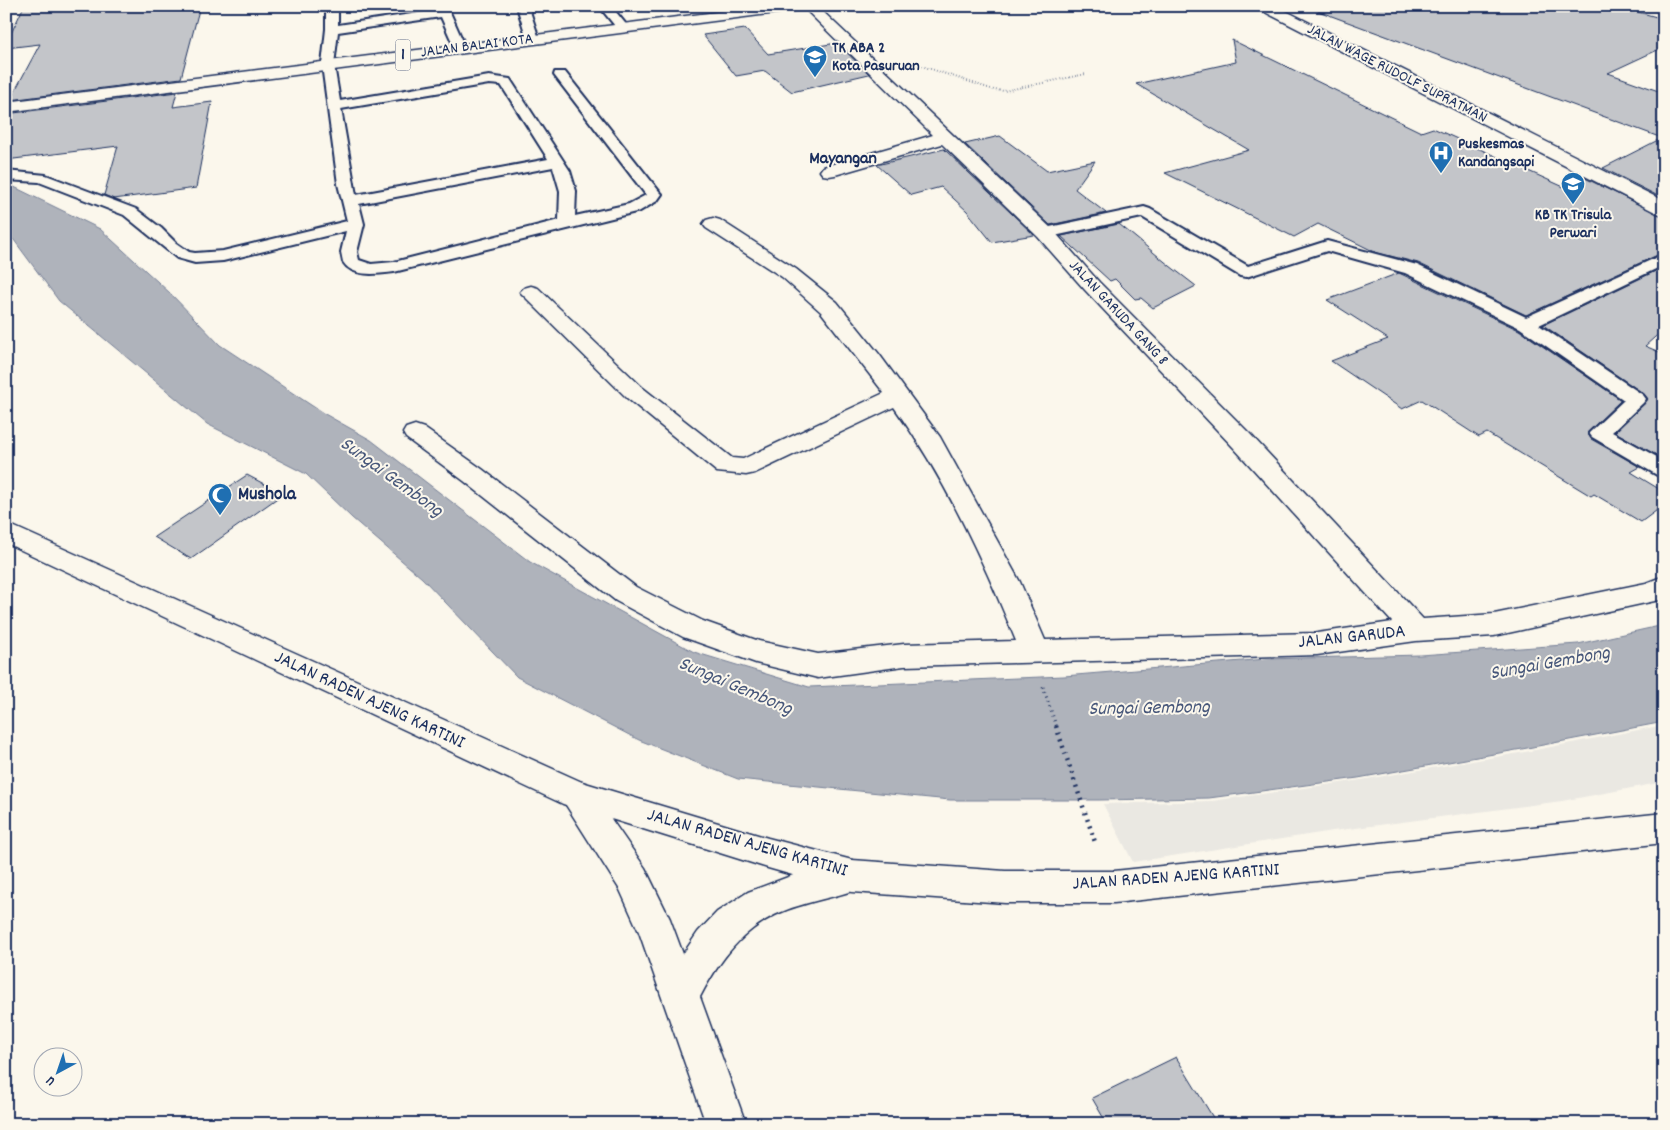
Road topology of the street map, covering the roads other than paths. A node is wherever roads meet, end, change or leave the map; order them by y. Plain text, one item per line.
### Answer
1 (332, 6) edge
2 (531, 6) edge
3 (606, 6) edge
4 (800, 6) edge
5 (809, 6) edge
6 (1264, 6) edge
7 (332, 28) junction
8 (623, 28) junction
9 (533, 39) junction
10 (460, 48) junction
11 (328, 65) junction
12 (560, 75) dead end
13 (335, 106) junction
14 (6, 107) edge
15 (946, 137) junction
16 (558, 162) junction
17 (829, 171) dead end
18 (6, 175) edge
19 (350, 200) junction
20 (1664, 209) edge
21 (567, 222) junction
22 (356, 224) junction
23 (713, 224) dead end
24 (1045, 234) junction
25 (1664, 259) edge
26 (531, 292) dead end
27 (1526, 324) junction
28 (898, 396) junction
29 (415, 433) dead end
30 (1664, 470) edge
31 (6, 532) edge
32 (1664, 586) edge
33 (1416, 630) junction
34 (1036, 652) junction
35 (574, 794) junction
36 (1664, 828) edge
37 (852, 876) junction
38 (680, 996) junction
39 (726, 1124) edge

1 - 7 lane
2 - 9 lane
3 - 8 lane
4 - 8 main road, JALAN BALAI KOTA / 1
5 - 15 main road, JALAN GARUDA GANG 8
6 - 20 main road, JALAN WAGE RUDOLF SUPRATMAN
7 - 10 lane
7 - 11 lane
8 - 9 main road, JALAN BALAI KOTA / 1
9 - 10 main road, JALAN BALAI KOTA / 1
10 - 11 main road, JALAN BALAI KOTA / 1
11 - 13 lane
11 - 14 main road, JALAN BALAI KOTA / 1
12 - 21 lane
13 - 16 lane
13 - 19 lane
15 - 17 main road
15 - 24 main road, JALAN GARUDA GANG 8
16 - 19 lane
16 - 21 lane
18 - 22 lane
19 - 22 lane
21 - 22 lane
23 - 28 main road
24 - 27 lane
24 - 33 main road, JALAN GARUDA GANG 8
25 - 27 lane
26 - 28 main road
27 - 30 lane
28 - 34 main road
29 - 34 main road, JALAN GARUDA
31 - 35 main road, JALAN RADEN AJENG KARTINI
32 - 33 main road, JALAN GARUDA
33 - 34 main road, JALAN GARUDA
35 - 37 main road, JALAN RADEN AJENG KARTINI
35 - 38 main road
36 - 37 main road, JALAN RADEN AJENG KARTINI
37 - 38 main road
38 - 39 main road

